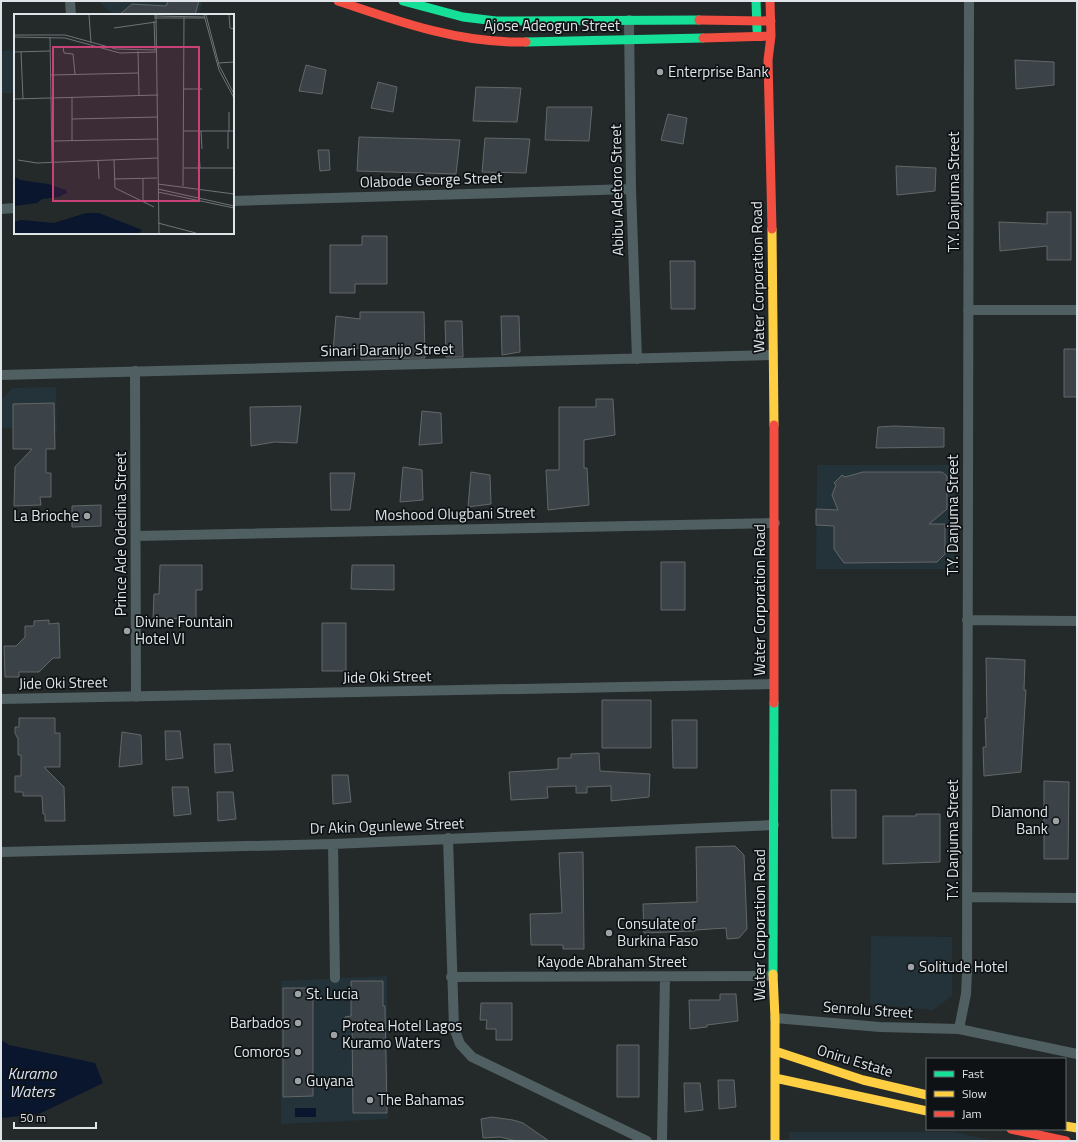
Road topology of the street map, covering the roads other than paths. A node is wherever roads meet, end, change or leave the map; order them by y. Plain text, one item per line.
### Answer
1 (70, 1) edge
2 (338, 1) edge
3 (403, 1) edge
4 (756, 1) edge
5 (770, 1) edge
6 (969, 1) edge
7 (71, 14) edge
8 (629, 20) junction
9 (757, 22) junction
10 (771, 22) junction
11 (771, 36) junction
12 (758, 37) junction
13 (630, 39) junction
14 (768, 60) junction
15 (631, 190) junction
16 (234, 201) edge
17 (14, 208) edge
18 (1, 209) edge
19 (968, 310) junction
20 (1077, 310) edge
21 (773, 355) junction
22 (637, 359) junction
23 (134, 371) junction
24 (1, 375) edge
25 (775, 523) junction
26 (136, 536) junction
27 (967, 620) junction
28 (1077, 621) edge
29 (773, 684) junction
30 (136, 697) junction
31 (1, 699) edge
32 (774, 825) junction
33 (448, 838) junction
34 (333, 844) junction
35 (1, 852) edge
36 (968, 897) junction
37 (1077, 898) edge
38 (773, 976) junction
39 (451, 977) junction
40 (665, 977) junction
41 (335, 978) dead end
42 (775, 1018) junction
43 (959, 1029) junction
44 (775, 1051) junction
45 (1077, 1054) edge
46 (775, 1078) junction
47 (926, 1095) edge
48 (926, 1110) edge
49 (1066, 1126) edge
50 (1077, 1128) edge
51 (1016, 1130) edge
52 (647, 1141) edge
53 (662, 1141) edge
54 (775, 1141) edge
55 (1066, 1141) edge

1 - 7 street
2 - 13 street, Ajose Adeogun Street
3 - 8 street, Ajose Adeogun Street
4 - 9 street
5 - 10 street
6 - 19 street, T.Y. Danjuma Street
8 - 9 street, Ajose Adeogun Street
8 - 13 street, Abibu Adetoro Street
9 - 10 street, Ajose Adeogun Street
9 - 12 street
10 - 11 street
11 - 12 street, Ajose Adeogun Street
11 - 14 street
12 - 13 street, Ajose Adeogun Street
12 - 14 street
13 - 15 street, Abibu Adetoro Street
14 - 21 street, Water Corporation Road
15 - 16 street, Olabode George Street
15 - 22 street, Abibu Adetoro Street
17 - 18 street
19 - 20 street
19 - 27 street, T.Y. Danjuma Street
21 - 22 street, Sinari Daranijo Street
21 - 25 street, Water Corporation Road
22 - 23 street, Sinari Daranijo Street
23 - 24 street, Sinari Daranijo Street
23 - 26 street, Prince Ade Odedina Street
25 - 26 street, Moshood Olugbani Street
25 - 29 street, Water Corporation Road
26 - 30 street, Prince Ade Odedina Street
27 - 28 street
27 - 36 street, T.Y. Danjuma Street
29 - 30 street, Jide Oki Street
29 - 32 street, Water Corporation Road
30 - 31 street, Jide Oki Street
32 - 33 street, Dr Akin Ogunlewe Street
32 - 38 street, Water Corporation Road
33 - 34 street, Dr Akin Ogunlewe Street
33 - 39 street
34 - 35 street, Dr Akin Ogunlewe Street
34 - 41 street
36 - 37 street
36 - 43 street, T.Y. Danjuma Street
38 - 40 street, Kayode Abraham Street
38 - 42 street, Water Corporation Road
39 - 40 street, Kayode Abraham Street
39 - 52 street
40 - 53 street
42 - 43 street, Senrolu Street
42 - 44 street, Water Corporation Road
43 - 45 street, Senrolu Street
44 - 46 street, Water Corporation Road
44 - 47 street, Oniru Estate
46 - 48 street, Oniru Estate
46 - 54 street, Water Corporation Road
49 - 50 street
51 - 55 street

